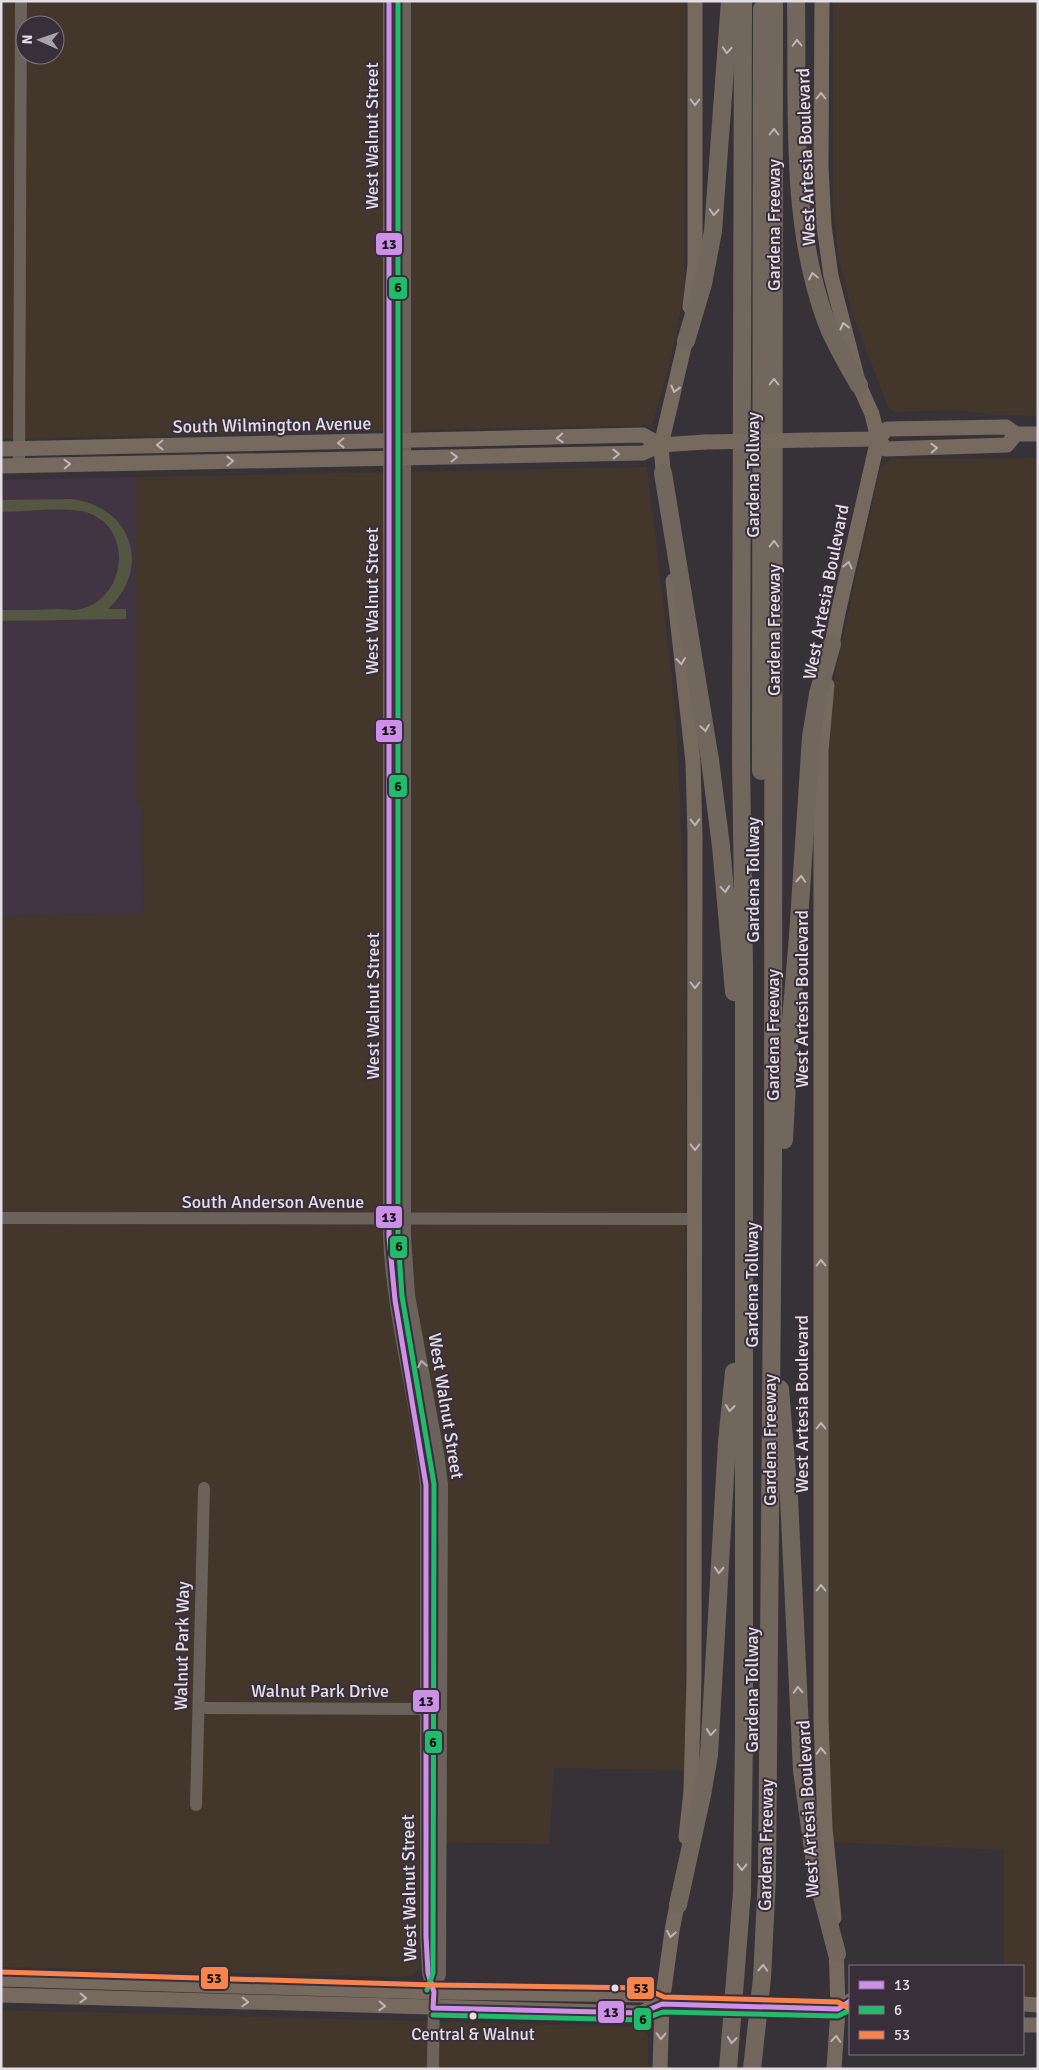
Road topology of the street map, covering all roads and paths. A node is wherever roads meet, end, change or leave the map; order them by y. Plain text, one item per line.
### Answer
1 (21, 1) edge
2 (389, 1) edge
3 (405, 1) edge
4 (695, 1) edge
5 (730, 1) edge
6 (744, 1) edge
7 (753, 1) edge
8 (762, 1) edge
9 (774, 1) edge
10 (796, 1) edge
11 (822, 1) edge
12 (389, 90) junction
13 (405, 90) junction
14 (389, 132) junction
15 (405, 132) junction
16 (389, 177) junction
17 (405, 177) junction
18 (390, 228) junction
19 (405, 228) junction
20 (389, 266) junction
21 (405, 266) junction
22 (390, 316) junction
23 (405, 316) junction
24 (686, 341) junction
25 (859, 385) junction
26 (1038, 434) edge
27 (878, 439) junction
28 (405, 441) junction
29 (390, 442) junction
30 (661, 445) junction
31 (19, 449) junction
32 (1, 450) edge
33 (390, 458) junction
34 (405, 458) junction
35 (1, 466) edge
36 (19, 466) junction
37 (663, 473) junction
38 (832, 644) junction
39 (744, 1134) junction
40 (773, 1170) junction
41 (1, 1218) edge
42 (694, 1219) junction
43 (390, 1220) junction
44 (406, 1220) junction
45 (744, 1272) junction
46 (771, 1279) junction
47 (204, 1488) dead end
48 (768, 1647) junction
49 (198, 1708) junction
50 (426, 1709) junction
51 (442, 1709) junction
52 (196, 1805) dead end
53 (743, 1818) junction
54 (678, 1905) junction
55 (837, 1954) junction
56 (1, 1979) edge
57 (26, 1979) junction
58 (121, 1982) junction
59 (434, 1992) junction
60 (570, 1993) junction
61 (1, 1996) edge
62 (34, 1996) junction
63 (121, 1999) junction
64 (662, 2004) junction
65 (1024, 2004) edge
66 (1038, 2005) edge
67 (433, 2008) junction
68 (846, 2009) edge
69 (575, 2011) junction
70 (1024, 2025) edge
71 (1038, 2025) edge
72 (433, 2069) edge
73 (660, 2069) edge
74 (728, 2069) edge
75 (752, 2069) edge
76 (834, 2069) edge

1 - 31 street
2 - 12 street, West Walnut Street
3 - 13 street, West Walnut Street
4 -> 24 main road
5 -> 24 highway
6 - 39 highway, Gardena Freeway
7 - 53 highway, Gardena Tollway
8 - 48 highway, Gardena Tollway
40 -> 9 highway, Gardena Freeway
25 -> 10 highway
25 -> 11 main road, West Artesia Boulevard
12 - 13 street
12 - 14 street, West Walnut Street
13 - 15 street, West Walnut Street
14 - 15 street
14 - 16 street, West Walnut Street
15 - 17 street, West Walnut Street
16 - 17 street
16 - 18 street, West Walnut Street
17 - 19 street, West Walnut Street
18 - 19 street
18 - 20 street, West Walnut Street
19 - 21 street, West Walnut Street
20 - 21 street
20 - 22 street, West Walnut Street
21 - 23 street, West Walnut Street
22 - 23 street
22 - 29 street, West Walnut Street
23 - 28 street, West Walnut Street
24 -> 30 main road
25 - 27 main road, West Artesia Boulevard
26 - 27 main road, South Wilmington Avenue
27 - 30 main road, South Wilmington Avenue, bridge
38 -> 27 main road, West Artesia Boulevard
28 - 29 main road, South Wilmington Avenue
30 -> 28 main road, South Wilmington Avenue
28 - 34 street, West Walnut Street
29 -> 31 main road, South Wilmington Avenue
29 - 33 street, West Walnut Street
34 -> 30 main road, South Wilmington Avenue
30 - 37 main road
31 - 32 main road, South Wilmington Avenue
31 - 36 street
33 - 34 main road, South Wilmington Avenue
36 -> 33 main road, South Wilmington Avenue
33 - 43 street, West Walnut Street
34 - 44 street, West Walnut Street
35 - 36 main road, South Wilmington Avenue
37 -> 39 highway
37 -> 42 main road
40 -> 38 highway
55 -> 38 main road, West Artesia Boulevard
39 - 45 highway, Gardena Freeway
40 - 46 highway, Gardena Freeway
41 - 43 street, South Anderson Avenue
42 - 44 street, South Anderson Avenue
42 - 54 main road
43 - 44 street, South Anderson Avenue
43 - 50 street, West Walnut Street
51 -> 44 street, West Walnut Street
45 - 53 highway, Gardena Freeway
45 -> 54 highway
46 - 48 highway, Gardena Freeway
55 -> 46 highway
47 - 49 street, Walnut Park Way
75 -> 48 highway, Gardena Freeway
49 - 50 street, Walnut Park Drive
49 - 52 street, Walnut Park Way
50 - 51 street, Walnut Park Drive
50 - 59 street, West Walnut Street
51 - 59 street, West Walnut Street
53 -> 74 highway, Gardena Freeway
54 -> 64 main road
55 - 68 main road, West Artesia Boulevard
56 - 57 main road
57 - 58 main road
57 - 62 main road
58 - 59 main road
58 - 63 main road
59 - 60 main road
59 - 67 street
60 - 64 main road
60 - 69 main road
61 - 62 main road
62 -> 63 main road
63 -> 67 main road
64 - 68 main road, bridge
64 - 69 main road
64 -> 73 main road
65 - 66 main road
67 - 69 main road
67 - 72 street
76 -> 68 main road, West Artesia Boulevard
70 - 71 main road

